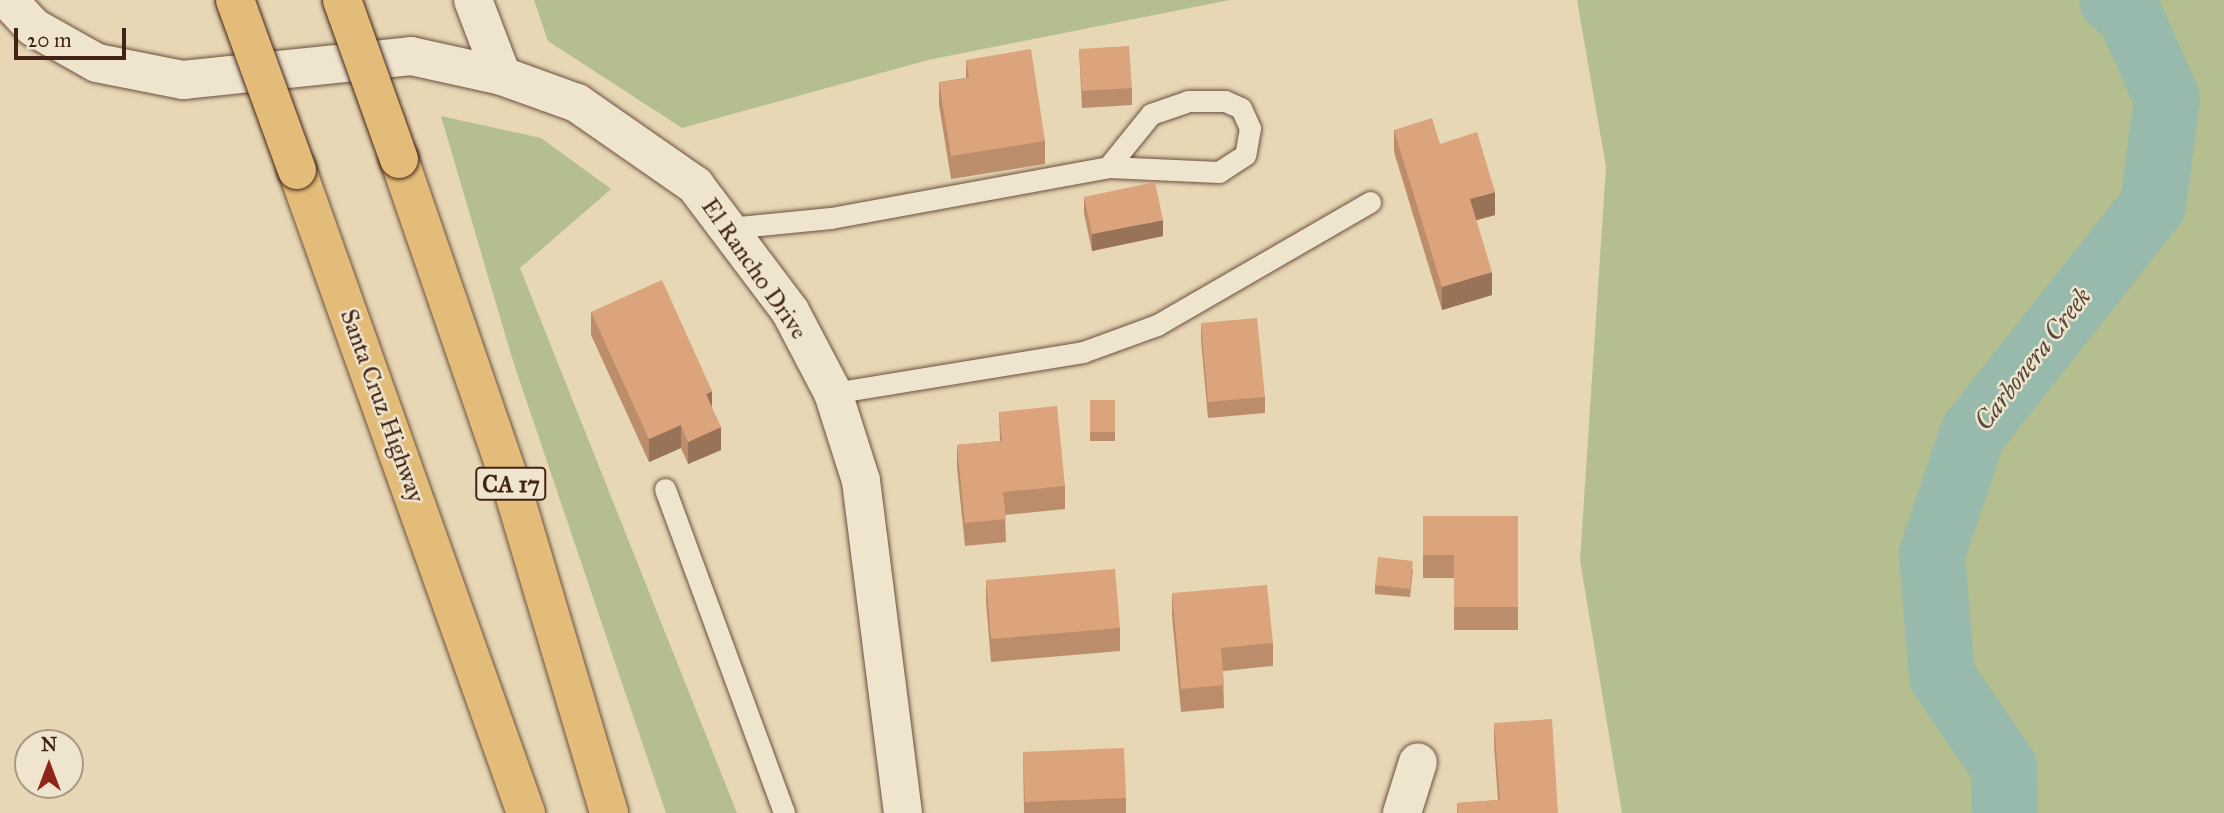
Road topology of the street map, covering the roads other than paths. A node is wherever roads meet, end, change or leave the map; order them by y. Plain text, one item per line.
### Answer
1 (8, 0) edge
2 (235, 0) edge
3 (342, 0) edge
4 (473, 0) edge
5 (502, 76) junction
6 (1108, 167) junction
7 (1370, 202) dead end
8 (729, 228) junction
9 (833, 393) junction
10 (665, 489) dead end
11 (1418, 762) dead end
12 (526, 813) edge
13 (608, 813) edge
14 (784, 813) edge
15 (902, 813) edge
16 (1402, 813) edge

1 - 5 street, El Rancho Drive
2 - 12 highway, Santa Cruz Highway, bridge
3 - 13 highway, CA 17, bridge
4 - 5 street
5 - 8 street, El Rancho Drive
6 - 6 lane
6 - 8 lane
7 - 9 lane
8 - 9 street, El Rancho Drive
9 - 15 street, El Rancho Drive
10 - 14 lane
11 - 16 street

